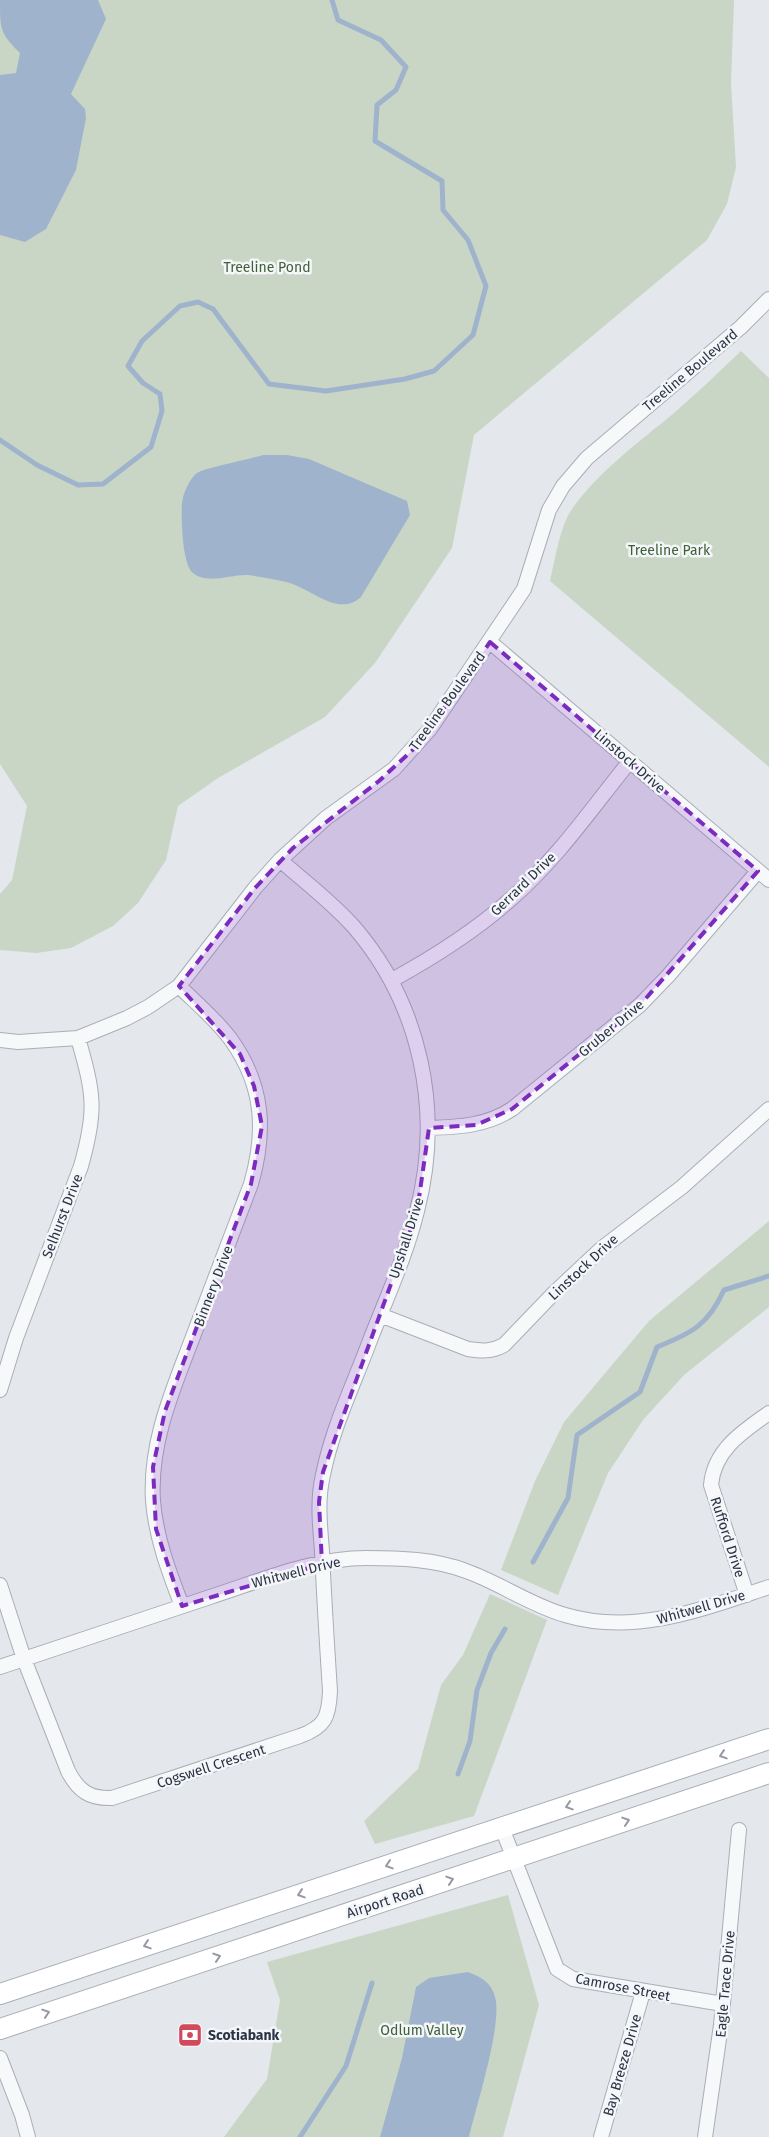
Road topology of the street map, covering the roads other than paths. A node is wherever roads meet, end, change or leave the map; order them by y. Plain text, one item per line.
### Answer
1 (769, 299) edge
2 (490, 642) junction
3 (630, 761) junction
4 (280, 860) junction
5 (764, 875) edge
6 (392, 980) junction
7 (179, 986) junction
8 (78, 1038) junction
9 (0, 1040) edge
10 (769, 1109) edge
11 (429, 1128) junction
12 (380, 1315) junction
13 (0, 1390) edge
14 (769, 1413) edge
15 (322, 1564) junction
16 (0, 1585) edge
17 (769, 1587) edge
18 (748, 1595) junction
19 (182, 1606) junction
20 (24, 1659) junction
21 (0, 1667) edge
22 (769, 1739) edge
23 (769, 1773) edge
24 (502, 1828) junction
25 (739, 1830) dead end
26 (513, 1858) junction
27 (643, 1992) junction
28 (0, 1994) edge
29 (723, 2004) junction
30 (0, 2029) edge
31 (0, 2058) edge
32 (28, 2137) edge
33 (601, 2137) edge
34 (705, 2137) edge

1 - 2 street, Treeline Boulevard
2 - 3 street, Linstock Drive
2 - 4 street, Treeline Boulevard
3 - 5 street, Linstock Drive
3 - 6 street, Gerrard Drive
4 - 6 street, Upshall Drive
4 - 7 street, Treeline Boulevard
5 - 11 street, Gruber Drive
6 - 11 street, Upshall Drive
7 - 8 street, Treeline Boulevard
7 - 19 street, Binnery Drive
8 - 9 street, Treeline Boulevard
8 - 13 street, Selhurst Drive
10 - 12 street, Linstock Drive
11 - 12 street, Upshall Drive
12 - 15 street, Upshall Drive
14 - 18 street, Rufford Drive
15 - 18 street, Whitwell Drive
15 - 19 street, Whitwell Drive
15 - 20 street, Cogswell Crescent
16 - 20 street
17 - 18 street, Whitwell Drive
19 - 20 street, Whitwell Drive
20 - 21 street, Whitwell Drive
22 -> 24 main road
26 -> 23 main road, Airport Road
24 - 26 street, Camrose Street
24 -> 28 main road
25 - 29 street, Eagle Trace Drive
26 - 27 street, Camrose Street
30 -> 26 main road, Airport Road
27 - 29 street, Camrose Street
27 - 33 street, Bay Breeze Drive
29 - 34 street, Eagle Trace Drive
31 - 32 street

